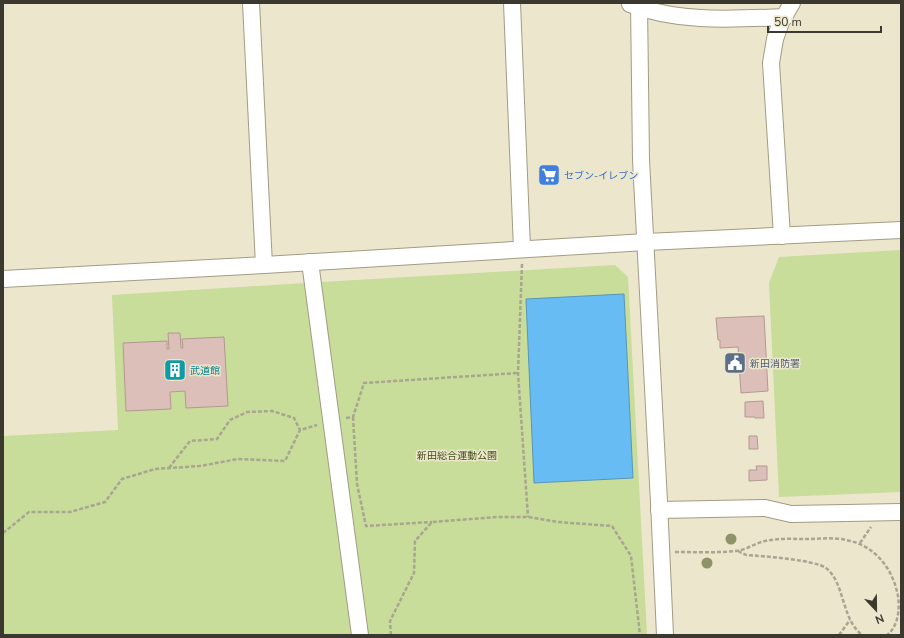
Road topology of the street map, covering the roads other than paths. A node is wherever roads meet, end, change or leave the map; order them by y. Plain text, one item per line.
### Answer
1 (251, 3) edge
2 (512, 3) edge
3 (635, 4) edge
4 (788, 10) edge
5 (901, 230) edge
6 (782, 236) junction
7 (646, 242) junction
8 (522, 250) junction
9 (310, 262) junction
10 (264, 265) junction
11 (3, 279) edge
12 (659, 510) junction
13 (901, 512) edge
14 (360, 635) edge
15 (665, 635) edge

1 - 10 street
2 - 8 street
3 - 4 street
3 - 7 street
4 - 6 street
5 - 6 street
6 - 7 street
7 - 8 street
7 - 12 street
8 - 9 street
9 - 10 street
9 - 14 street
10 - 11 street
12 - 13 street
12 - 15 street

